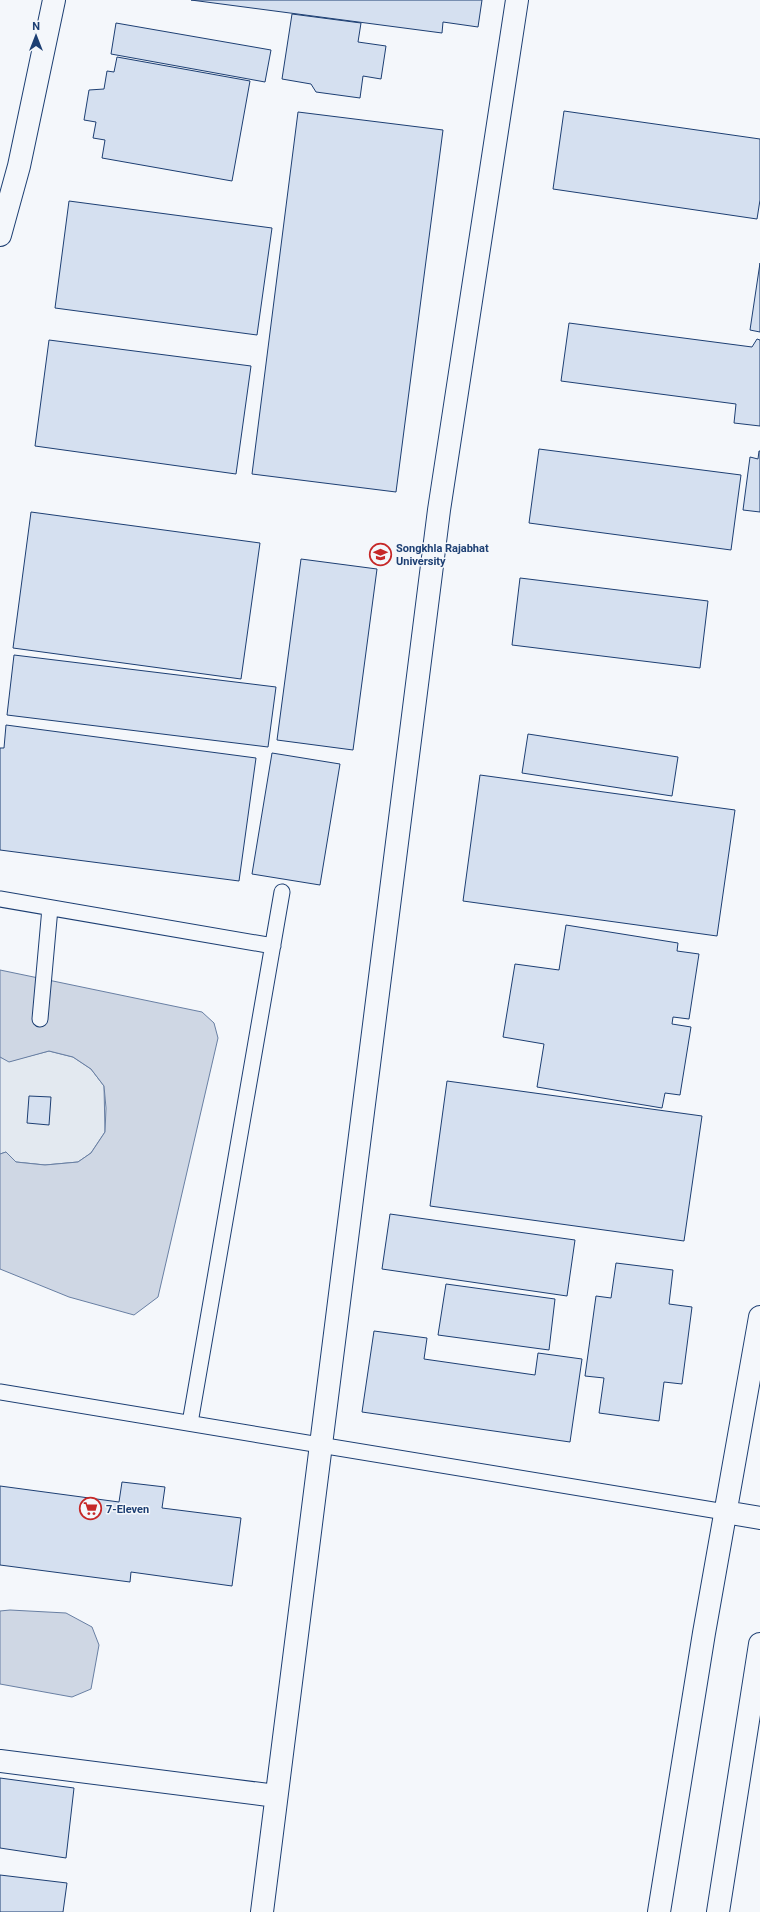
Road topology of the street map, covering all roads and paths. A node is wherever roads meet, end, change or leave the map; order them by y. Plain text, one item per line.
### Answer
1 (54, 0) edge
2 (517, 0) edge
3 (0, 235) edge
4 (282, 892) dead end
5 (0, 899) edge
6 (50, 908) junction
7 (273, 946) junction
8 (40, 1019) dead end
9 (760, 1317) edge
10 (0, 1392) edge
11 (190, 1423) junction
12 (321, 1446) junction
13 (725, 1512) junction
14 (760, 1518) edge
15 (760, 1644) edge
16 (0, 1761) edge
17 (276, 1796) junction
18 (262, 1912) edge
19 (659, 1912) edge
20 (718, 1912) edge

1 - 3 street
2 - 12 street
4 - 7 lane
5 - 6 lane
6 - 7 lane
6 - 8 lane
7 - 11 lane
9 - 13 street
10 - 11 lane
11 - 12 lane
12 - 13 lane
12 - 17 street
13 - 14 street
13 - 19 street
15 - 20 street
16 - 17 street
17 - 18 street

